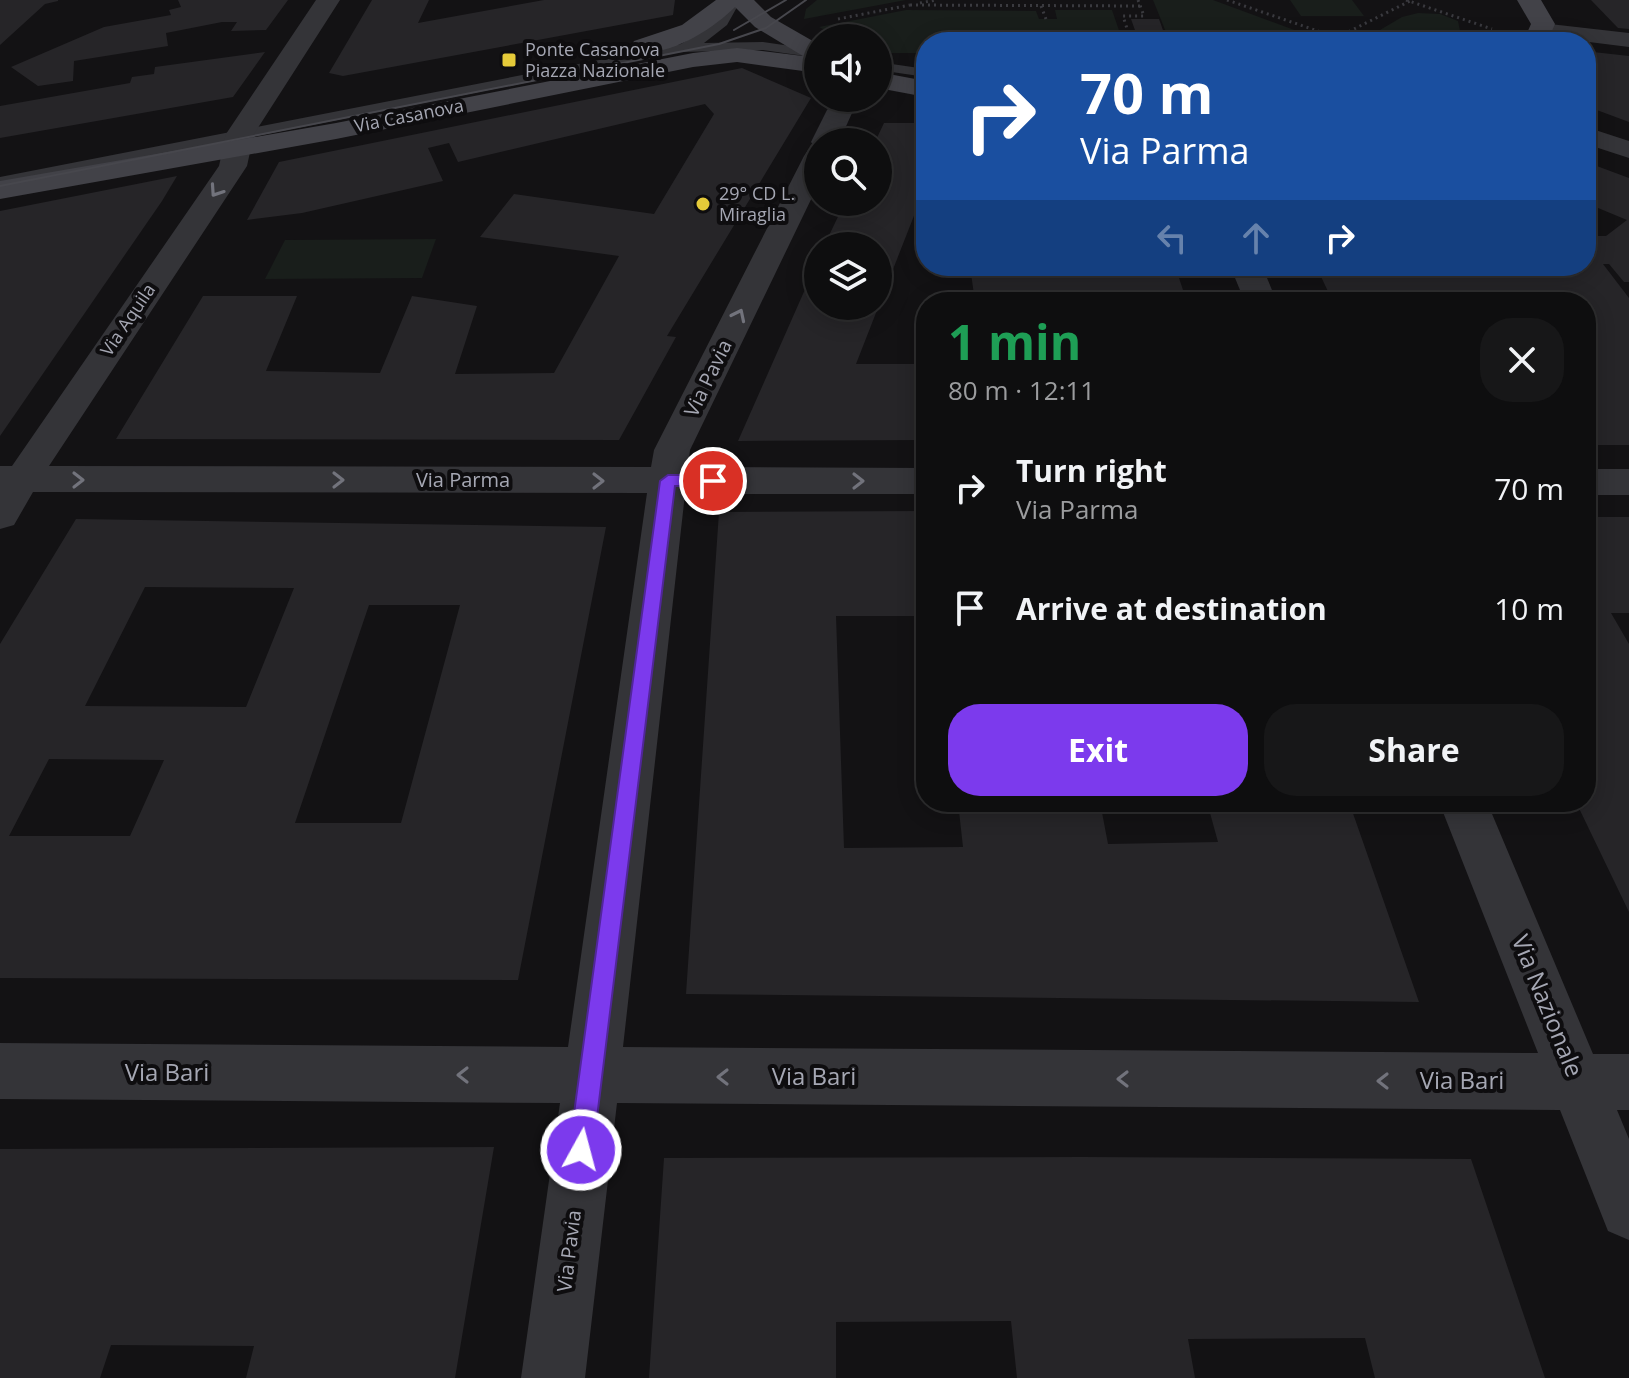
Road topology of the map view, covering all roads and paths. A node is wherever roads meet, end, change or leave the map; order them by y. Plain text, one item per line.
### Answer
1 (328, 0) edge
2 (732, 0) edge
3 (741, 0) edge
4 (936, 0) edge
5 (1138, 0) edge
6 (1227, 0) edge
7 (1408, 0) edge
8 (1529, 0) edge
9 (910, 5) junction
10 (1041, 6) junction
11 (1141, 6) junction
12 (1046, 19) dead end
13 (832, 20) dead end
14 (1128, 32) edge
15 (1320, 32) edge
16 (1348, 32) edge
17 (1501, 32) dead end
18 (1540, 32) edge
19 (1596, 39) edge
20 (1629, 40) edge
21 (804, 46) edge
22 (680, 48) junction
23 (804, 52) edge
24 (804, 63) edge
25 (892, 68) edge
26 (916, 72) edge
27 (892, 83) edge
28 (916, 87) edge
29 (242, 134) junction
30 (1596, 138) edge
31 (1629, 150) edge
32 (0, 168) edge
33 (0, 182) edge
34 (804, 184) edge
35 (0, 190) edge
36 (12, 479) edge
37 (668, 481) junction
38 (916, 481) edge
39 (1596, 482) edge
40 (1629, 482) edge
41 (0, 515) edge
42 (1468, 812) edge
43 (0, 1071) edge
44 (591, 1076) junction
45 (1604, 1082) edge
46 (1629, 1210) edge
47 (553, 1378) edge

1 - 29 street, Via Aquila
2 - 22 lane
2 - 29 main road, Via Casanova
3 - 21 main road
4 - 9 path
5 - 11 path
6 - 15 path
7 - 16 path
7 - 17 path
8 - 18 main road
9 - 10 path
9 - 13 path
10 - 11 path
10 - 12 path
11 - 14 path
19 - 20 street
22 - 23 lane
22 - 29 lane
24 - 29 main road, Via Casanova
25 - 26 lane
27 - 28 main road
29 - 32 main road, Via Casanova
29 - 33 lane
29 - 35 main road, Via Casanova
29 -> 36 street, Via Aquila
30 - 31 street
37 -> 34 street, Via Pavia
36 -> 37 street, Via Parma
36 - 41 street, Via Aquila
37 -> 38 street, Via Parma
37 - 44 street, Via Pavia
39 - 40 street
42 - 45 street, Via Nazionale
44 -> 43 street, Via Bari
45 -> 44 street, Via Bari
44 - 47 street, Via Pavia
45 - 46 street, Via Nazionale

